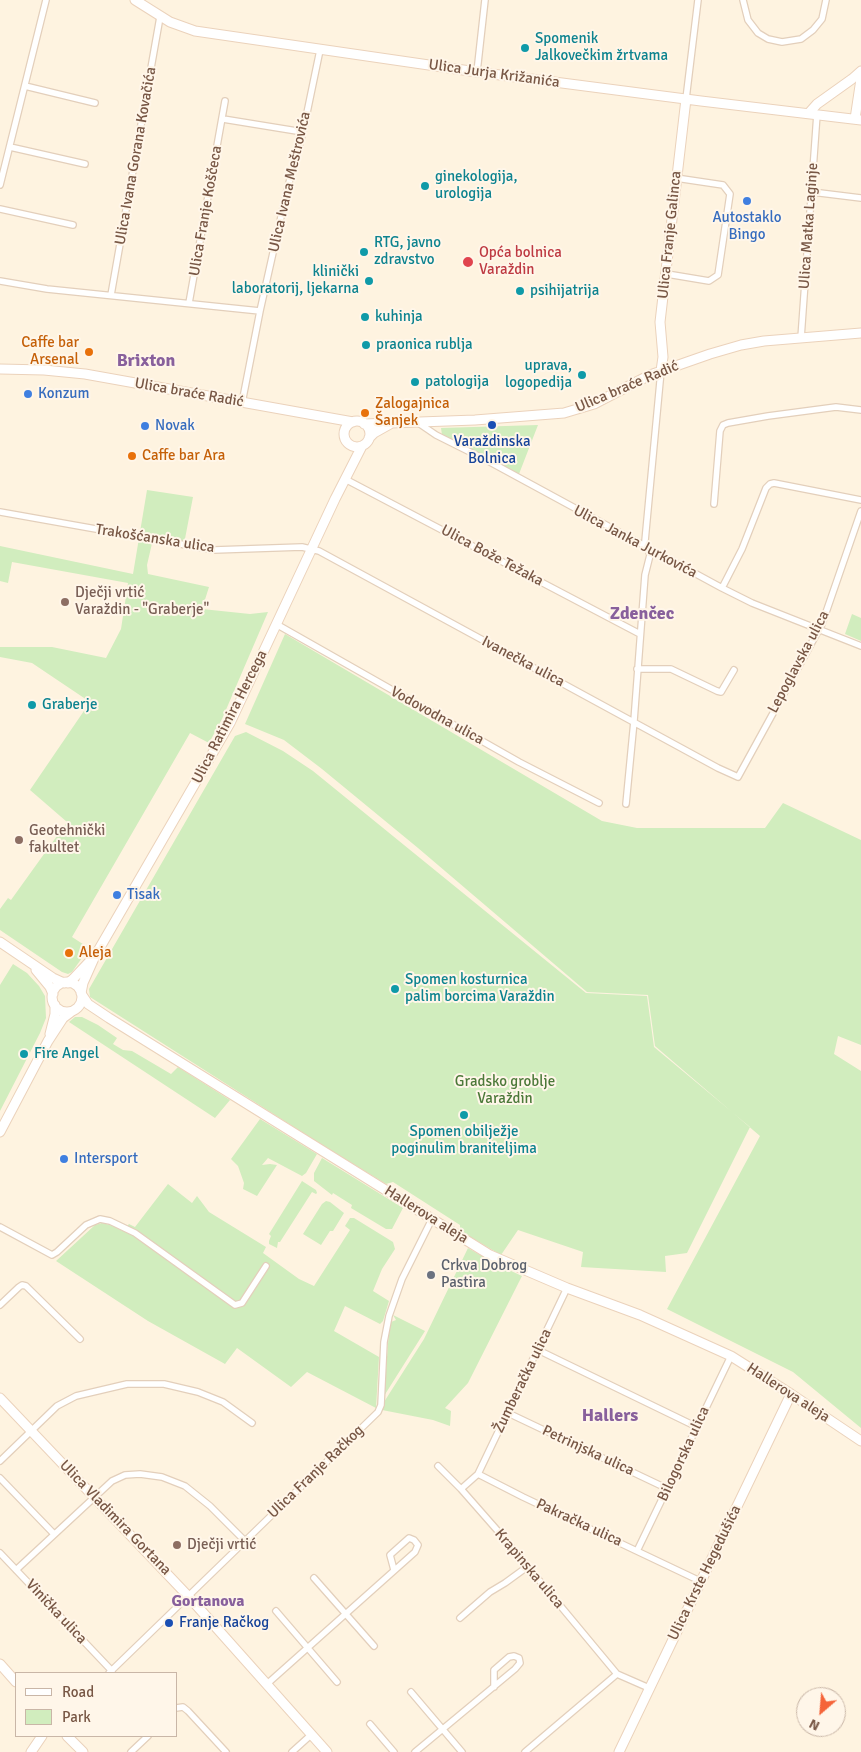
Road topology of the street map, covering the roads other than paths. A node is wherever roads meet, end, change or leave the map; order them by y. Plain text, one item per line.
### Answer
1 (46, 0) edge
2 (135, 0) edge
3 (485, 0) edge
4 (698, 0) edge
5 (743, 0) edge
6 (826, 0) edge
7 (160, 17) junction
8 (320, 50) junction
9 (861, 71) edge
10 (477, 72) junction
11 (861, 79) edge
12 (25, 86) junction
13 (686, 99) junction
14 (225, 101) dead end
15 (96, 103) dead end
16 (813, 114) junction
17 (223, 119) junction
18 (858, 119) edge
19 (303, 132) junction
20 (10, 147) junction
21 (85, 164) dead end
22 (676, 178) junction
23 (0, 185) edge
24 (812, 192) junction
25 (861, 198) edge
26 (0, 209) edge
27 (73, 225) dead end
28 (667, 274) junction
29 (0, 280) edge
30 (111, 295) junction
31 (189, 303) junction
32 (260, 311) junction
33 (861, 333) edge
34 (801, 338) junction
35 (0, 370) edge
36 (661, 371) junction
37 (242, 403) junction
38 (861, 410) edge
39 (317, 417) junction
40 (353, 422) junction
41 (417, 422) junction
42 (364, 424) junction
43 (391, 424) junction
44 (369, 438) junction
45 (345, 440) junction
46 (362, 446) junction
47 (349, 470) junction
48 (345, 479) junction
49 (861, 500) edge
50 (714, 504) dead end
51 (861, 511) edge
52 (0, 512) edge
53 (312, 548) junction
54 (647, 548) junction
55 (722, 588) junction
56 (276, 624) junction
57 (819, 629) junction
58 (640, 634) junction
59 (861, 646) edge
60 (637, 669) junction
61 (734, 670) dead end
62 (634, 721) junction
63 (734, 776) joint
64 (599, 803) dead end
65 (626, 804) dead end
66 (0, 942) edge
67 (95, 956) junction
68 (25, 959) junction
69 (66, 983) junction
70 (53, 994) junction
71 (81, 994) junction
72 (55, 1005) junction
73 (73, 1011) junction
74 (110, 1018) junction
75 (48, 1041) junction
76 (0, 1132) edge
77 (432, 1219) junction
78 (0, 1227) edge
79 (266, 1266) dead end
80 (568, 1288) junction
81 (0, 1305) edge
82 (80, 1340) dead end
83 (538, 1350) junction
84 (731, 1356) junction
85 (790, 1394) junction
86 (0, 1398) edge
87 (508, 1413) junction
88 (252, 1423) dead end
89 (697, 1427) junction
90 (31, 1431) junction
91 (861, 1441) edge
92 (0, 1461) edge
93 (438, 1466) dead end
94 (478, 1474) junction
95 (0, 1478) edge
96 (668, 1488) junction
97 (462, 1489) junction
98 (95, 1497) junction
99 (54, 1534) junction
100 (245, 1541) junction
101 (637, 1551) junction
102 (0, 1553) edge
103 (527, 1567) junction
104 (16, 1570) junction
105 (394, 1570) junction
106 (314, 1578) dead end
107 (700, 1581) junction
108 (189, 1597) junction
109 (276, 1611) dead end
110 (346, 1614) junction
111 (460, 1618) dead end
112 (374, 1646) dead end
113 (308, 1648) junction
114 (0, 1664) edge
115 (110, 1672) edge
116 (617, 1674) junction
117 (15, 1681) edge
118 (337, 1682) dead end
119 (267, 1684) junction
120 (494, 1686) junction
121 (649, 1688) junction
122 (411, 1692) dead end
123 (178, 1708) edge
124 (370, 1724) dead end
125 (443, 1729) junction
126 (312, 1734) junction
127 (41, 1737) edge
128 (68, 1737) edge
129 (147, 1737) edge
130 (31, 1752) edge
131 (83, 1752) edge
132 (131, 1752) edge
133 (226, 1752) edge
134 (292, 1752) edge
135 (327, 1752) edge
136 (394, 1752) edge
137 (415, 1752) edge
138 (462, 1752) edge
139 (525, 1752) edge
140 (619, 1752) edge

1 - 12 street
2 - 7 main road, Ulica Jurja Križanića
3 - 10 street
4 - 13 street
5 - 6 street
7 - 8 main road, Ulica Jurja Križanića
7 - 30 street, Ulica Ivana Gorana Kovačića
8 - 10 main road, Ulica Jurja Križanića
8 - 19 street, Ulica Ivana Meštrovića
9 - 16 main road
10 - 13 main road, Ulica Jurja Križanića
11 - 18 main road
12 - 15 street
12 - 20 street
13 - 16 main road, Ulica Jurja Križanića
13 - 22 main road, Ulica Franje Galinca
14 - 17 street, Ulica Franje Koščeca
16 - 18 main road, Ulica Jurja Križanića
16 - 24 street, Ulica Matka Laginje
17 - 19 street
17 - 31 street, Ulica Franje Koščeca
19 - 32 street, Ulica Ivana Meštrovića
20 - 21 street
20 - 23 street
22 - 28 main road, Ulica Franje Galinca
22 - 28 street
24 - 25 street
24 - 34 street, Ulica Matka Laginje
26 - 27 street
28 - 36 main road, Ulica Franje Galinca
29 - 30 street
30 - 31 street
31 - 32 street
32 - 37 street, Ulica Ivana Meštrovića
33 - 34 main road, Ulica braće Radić
34 - 36 main road, Ulica braće Radić
35 - 37 main road, Ulica braće Radić
36 - 41 main road, Ulica braće Radić
36 - 54 street
37 - 39 main road, Ulica braće Radić
38 - 50 street
39 - 40 main road, Ulica braće Radić
39 - 45 main road, Ulica braće Radić
40 - 42 main road
40 - 45 main road
41 - 43 main road, Ulica braće Radić
41 - 54 street, Ulica Janka Jurkovića
42 - 43 main road, Ulica braće Radić
42 - 44 main road
43 - 44 main road, Ulica braće Radić
44 - 46 main road
45 - 46 main road
45 - 47 main road, Ulica Ratimira Hercega
46 - 47 main road, Ulica Ratimira Hercega
47 - 48 main road, Ulica Ratimira Hercega
48 - 53 main road, Ulica Ratimira Hercega
48 - 58 street, Ulica Bože Težaka
49 - 55 street
51 - 57 street, Lepoglavska ulica
52 - 53 street, Trakošćanska ulica
53 - 56 main road, Ulica Ratimira Hercega
53 - 62 street, Ivanečka ulica
54 - 55 street, Ulica Janka Jurkovića
54 - 58 street
55 - 57 street, Ulica Janka Jurkovića
56 - 64 street, Vodovodna ulica
56 - 67 main road, Ulica Ratimira Hercega
57 - 59 street, Ulica Janka Jurkovića
57 - 63 street, Lepoglavska ulica
58 - 60 street
60 - 61 street
60 - 62 street
62 - 63 street, Ivanečka ulica
62 - 65 street
66 - 68 main road
67 - 69 main road, Ulica Ratimira Hercega
67 - 71 main road, Ulica Ratimira Hercega
68 - 69 main road
68 - 70 main road
69 - 70 main road
69 - 71 main road
70 - 72 main road
71 - 73 main road
71 - 74 main road, Hallerova aleja
72 - 73 main road
72 - 75 main road
73 - 74 main road, Hallerova aleja
73 - 75 main road
74 - 77 main road, Hallerova aleja
75 - 76 main road
77 - 80 main road, Hallerova aleja
77 - 100 street, Ulica Franje Račkog
78 - 79 street
80 - 83 street, Žumberačka ulica
80 - 84 main road, Hallerova aleja
81 - 82 street
83 - 87 street, Žumberačka ulica
83 - 89 street
84 - 85 main road, Hallerova aleja
84 - 89 street, Bilogorska ulica
85 - 91 main road, Hallerova aleja
85 - 107 main road, Ulica Krste Hegedušića
86 - 90 main road, Ulica Vladimira Gortana
87 - 94 street, Žumberačka ulica
87 - 96 street, Petrinjska ulica
88 - 90 street
89 - 96 street, Bilogorska ulica
90 - 92 street
90 - 98 main road, Ulica Vladimira Gortana
93 - 97 street, Krapinska ulica
94 - 97 street
94 - 101 street, Pakračka ulica
95 - 99 street
96 - 101 street, Bilogorska ulica
97 - 103 street, Krapinska ulica
98 - 99 street
98 - 100 street
98 - 108 main road, Ulica Vladimira Gortana
99 - 104 street
100 - 108 street, Ulica Franje Račkog
101 - 107 street, Pakračka ulica
102 - 104 street, Vinička ulica
103 - 111 street
103 - 116 street, Krapinska ulica
104 - 115 street, Vinička ulica
105 - 105 street
105 - 110 street
106 - 110 street
107 - 121 main road, Ulica Krste Hegedušića
108 - 115 street, Ulica Franje Račkog
108 - 119 main road, Ulica Vladimira Gortana
109 - 113 street
110 - 112 street
110 - 113 street
113 - 118 street
113 - 119 street
114 - 117 main road
116 - 121 street
116 - 139 street
119 - 126 main road, Ulica Vladimira Gortana
120 - 120 street
120 - 125 street
121 - 140 main road, Ulica Krste Hegedušića
122 - 125 street
123 - 133 street
124 - 136 street
125 - 137 street
125 - 138 street
126 - 134 street
126 - 135 main road, Ulica Vladimira Gortana
127 - 130 main road
128 - 131 main road
129 - 132 street

